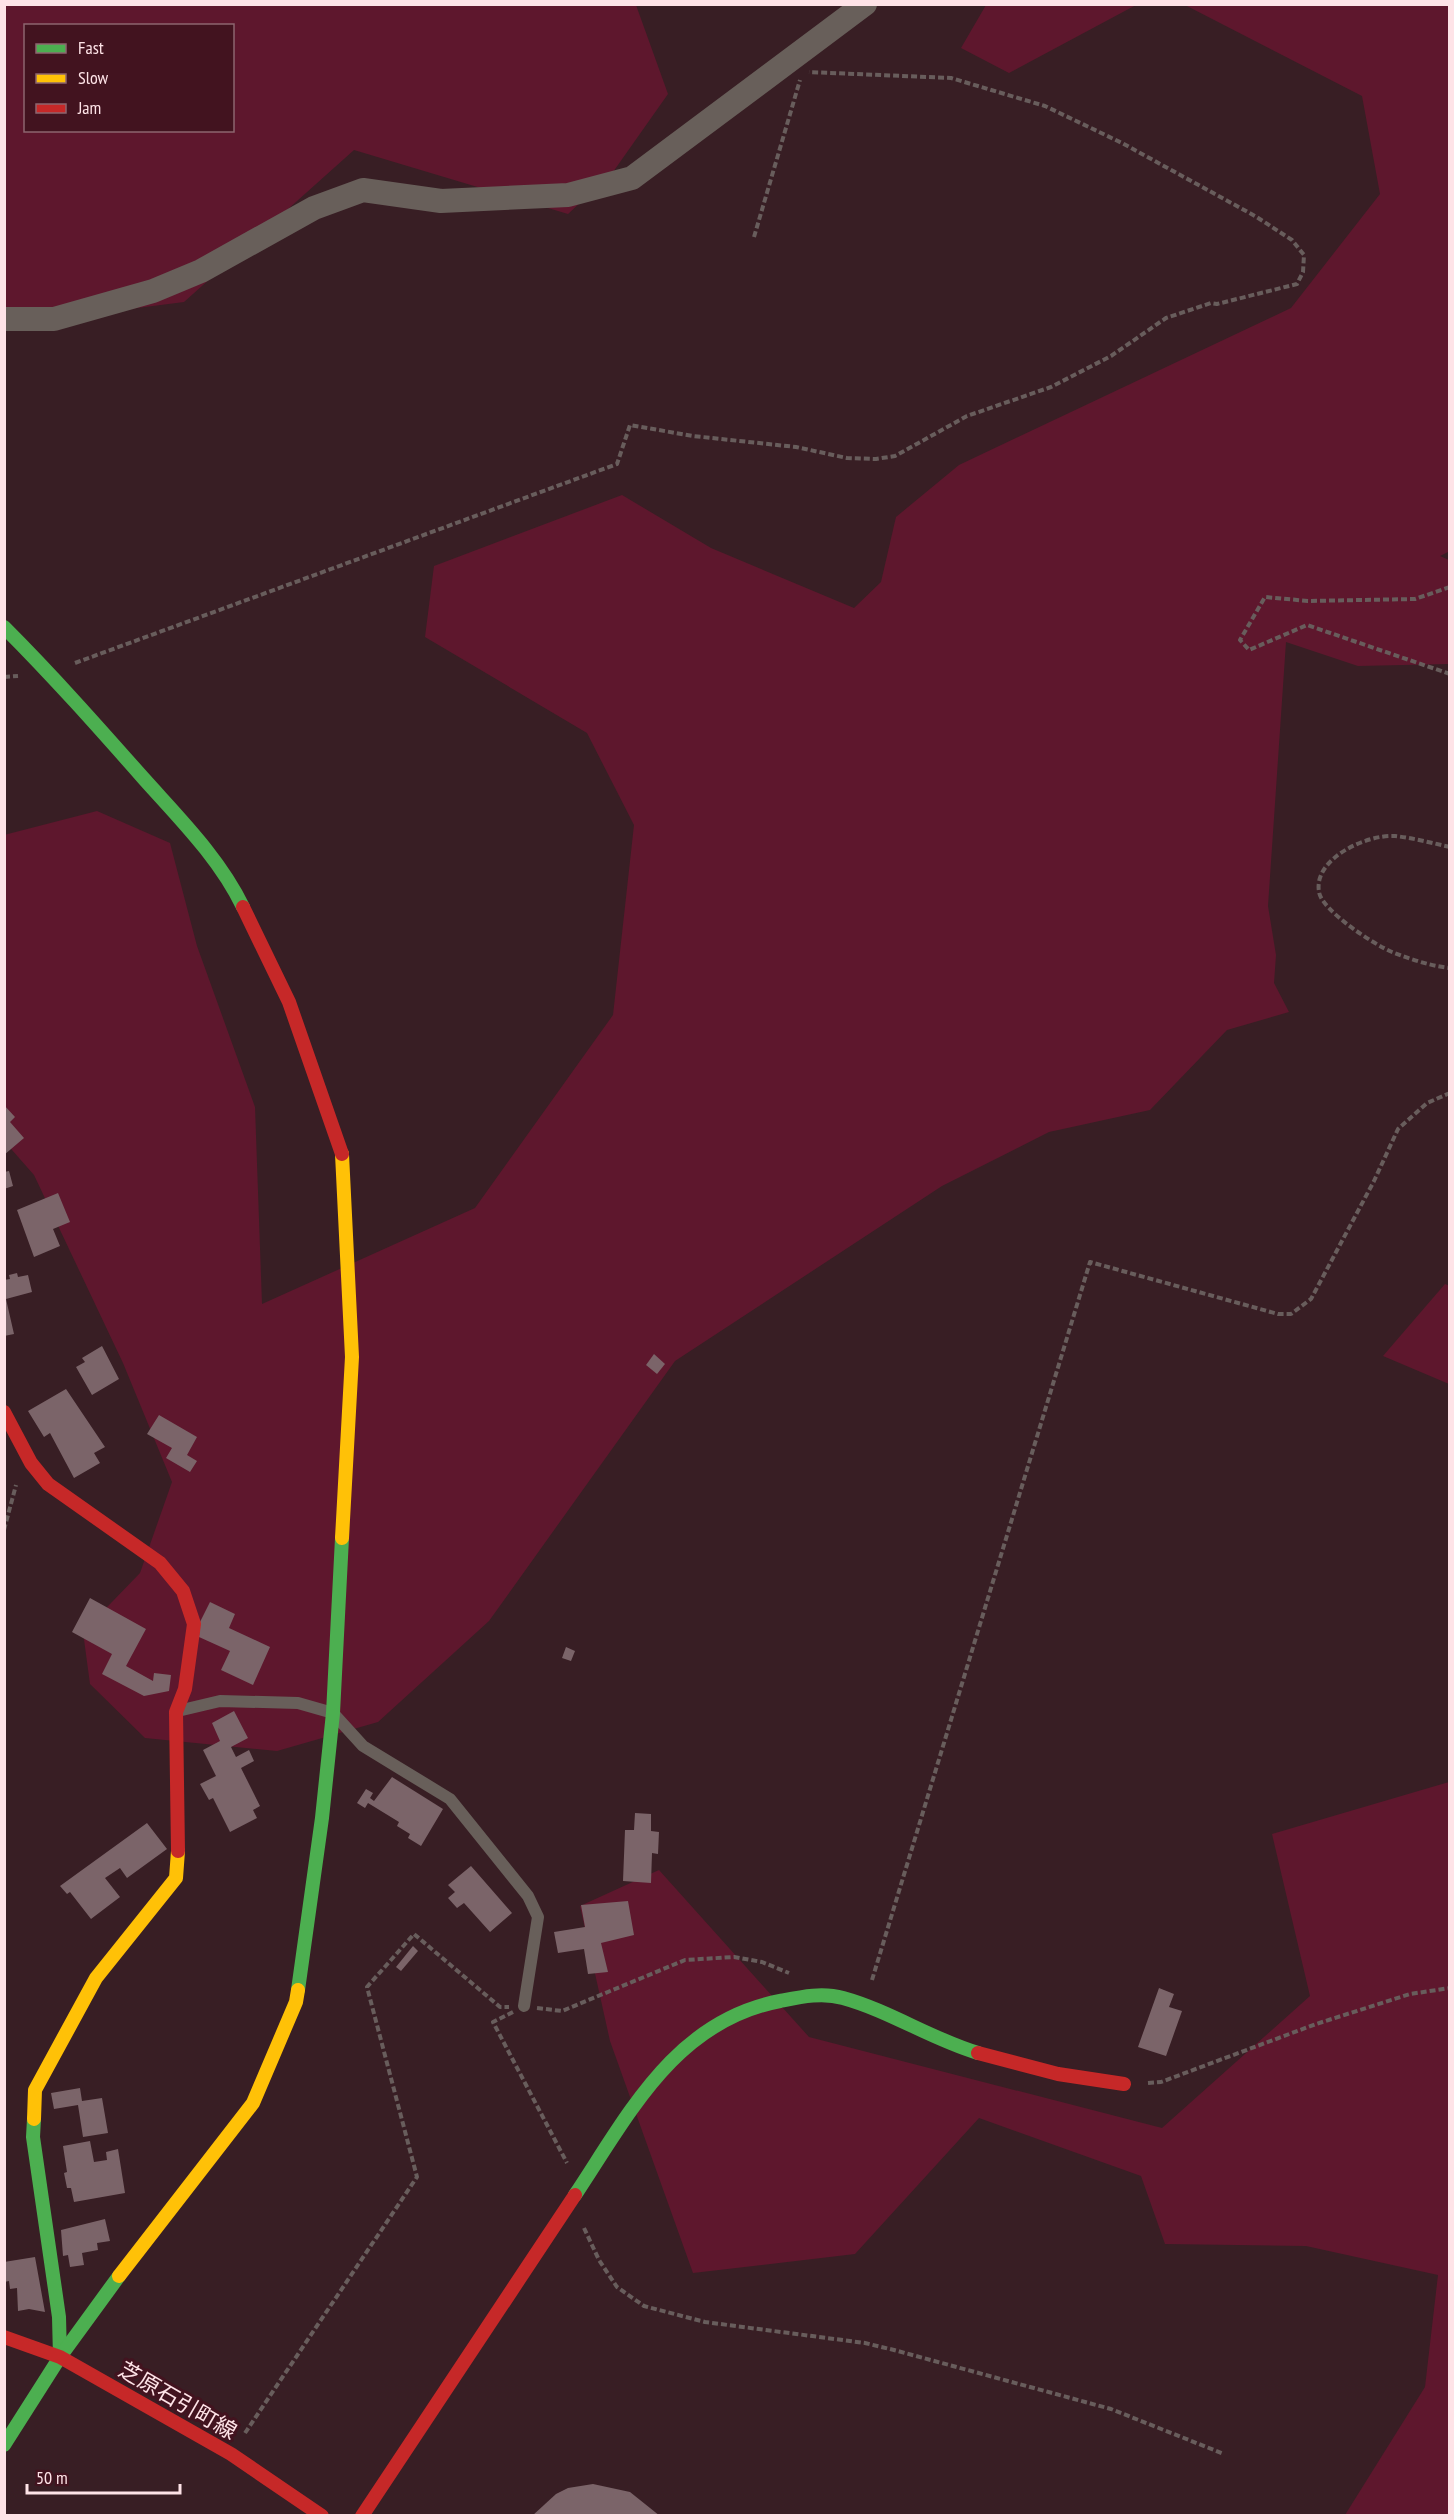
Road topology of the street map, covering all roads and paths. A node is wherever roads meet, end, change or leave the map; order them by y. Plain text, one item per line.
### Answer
1 (866, 4) edge
2 (754, 237) dead end
3 (4, 319) edge
4 (1449, 587) edge
5 (4, 627) edge
6 (49, 672) junction
7 (1449, 674) edge
8 (1449, 847) edge
9 (1449, 968) edge
10 (1449, 1093) edge
11 (4, 1412) edge
12 (48, 1484) junction
13 (4, 1530) edge
14 (176, 1712) junction
15 (333, 1713) junction
16 (793, 1975) dead end
17 (1449, 1988) edge
18 (524, 2006) junction
19 (864, 2007) junction
20 (1124, 2084) joint
21 (579, 2192) junction
22 (4, 2337) edge
23 (60, 2357) junction
24 (4, 2445) edge
25 (231, 2454) junction
26 (1224, 2454) dead end
27 (322, 2516) edge
28 (362, 2516) edge

1 - 3 street
2 - 6 path
4 - 7 path
5 - 6 street
6 - 15 street
8 - 9 path
10 - 19 path
11 - 12 street
12 - 13 path
12 - 14 street
14 - 15 lane
14 - 23 street
15 - 18 lane
15 - 23 street
16 - 18 path
17 - 20 path
18 - 21 path
18 - 25 path
19 - 20 street
19 - 21 street
21 - 26 path
21 - 28 street
22 - 23 street, 芝原石引町線
23 - 24 street
23 - 25 street, 芝原石引町線
25 - 27 street, 芝原石引町線

